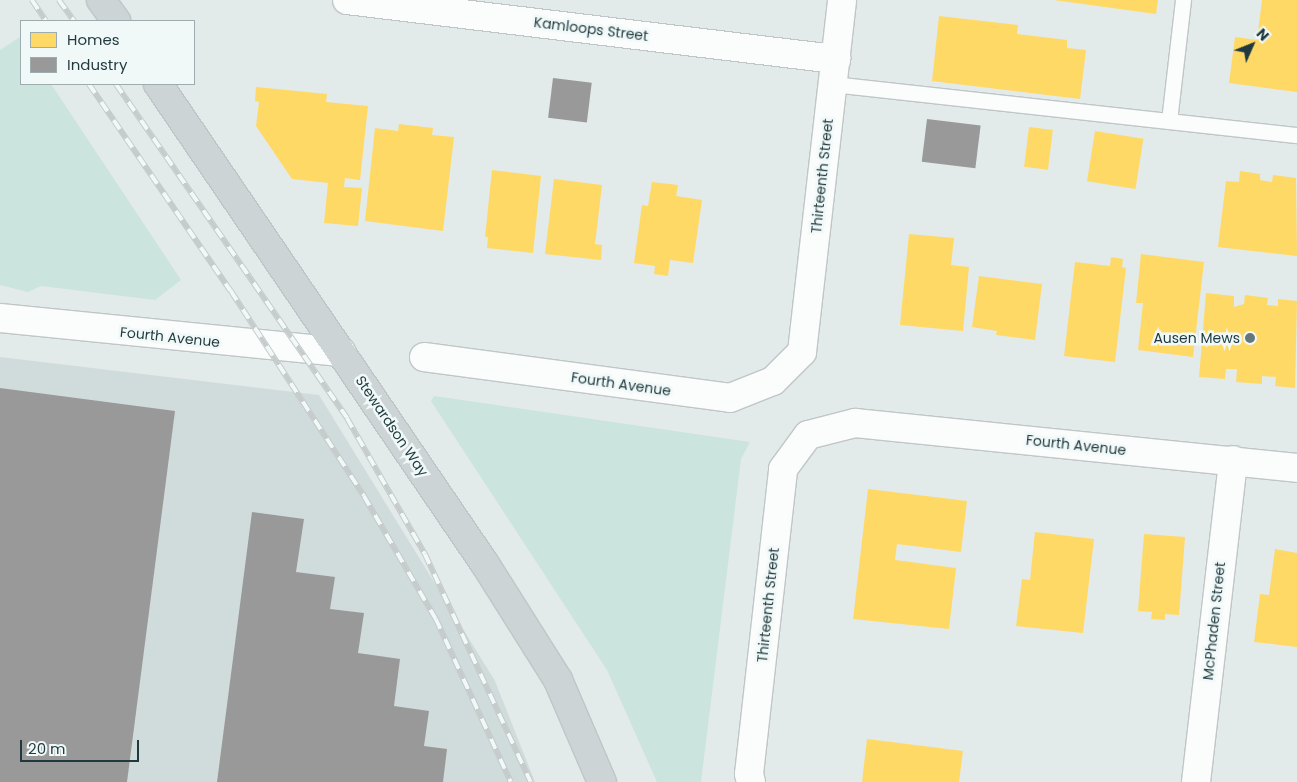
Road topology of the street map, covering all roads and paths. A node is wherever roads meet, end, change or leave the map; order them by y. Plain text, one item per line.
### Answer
1 (102, 0) edge
2 (347, 0) edge
3 (842, 0) edge
4 (1183, 0) edge
5 (115, 20) edge
6 (834, 72) junction
7 (159, 85) edge
8 (1169, 121) junction
9 (1297, 135) edge
10 (0, 318) edge
11 (341, 352) junction
12 (802, 352) joint
13 (424, 357) dead end
14 (808, 435) joint
15 (1233, 460) junction
16 (1297, 468) edge
17 (750, 778) edge
18 (602, 782) edge
19 (1196, 782) edge

1 - 5 main road
2 - 6 street, Kamloops Street
3 - 6 street, Thirteenth Street
4 - 8 lane
6 - 8 lane
6 - 12 street, Thirteenth Street
7 - 11 main road, Stewardson Way
8 - 9 lane
10 - 11 street, Fourth Avenue
11 - 18 main road, Stewardson Way
12 - 13 street, Fourth Avenue
14 - 15 street, Fourth Avenue
14 - 17 street, Thirteenth Street
15 - 16 street, Fourth Avenue
15 - 19 street, McPhaden Street

